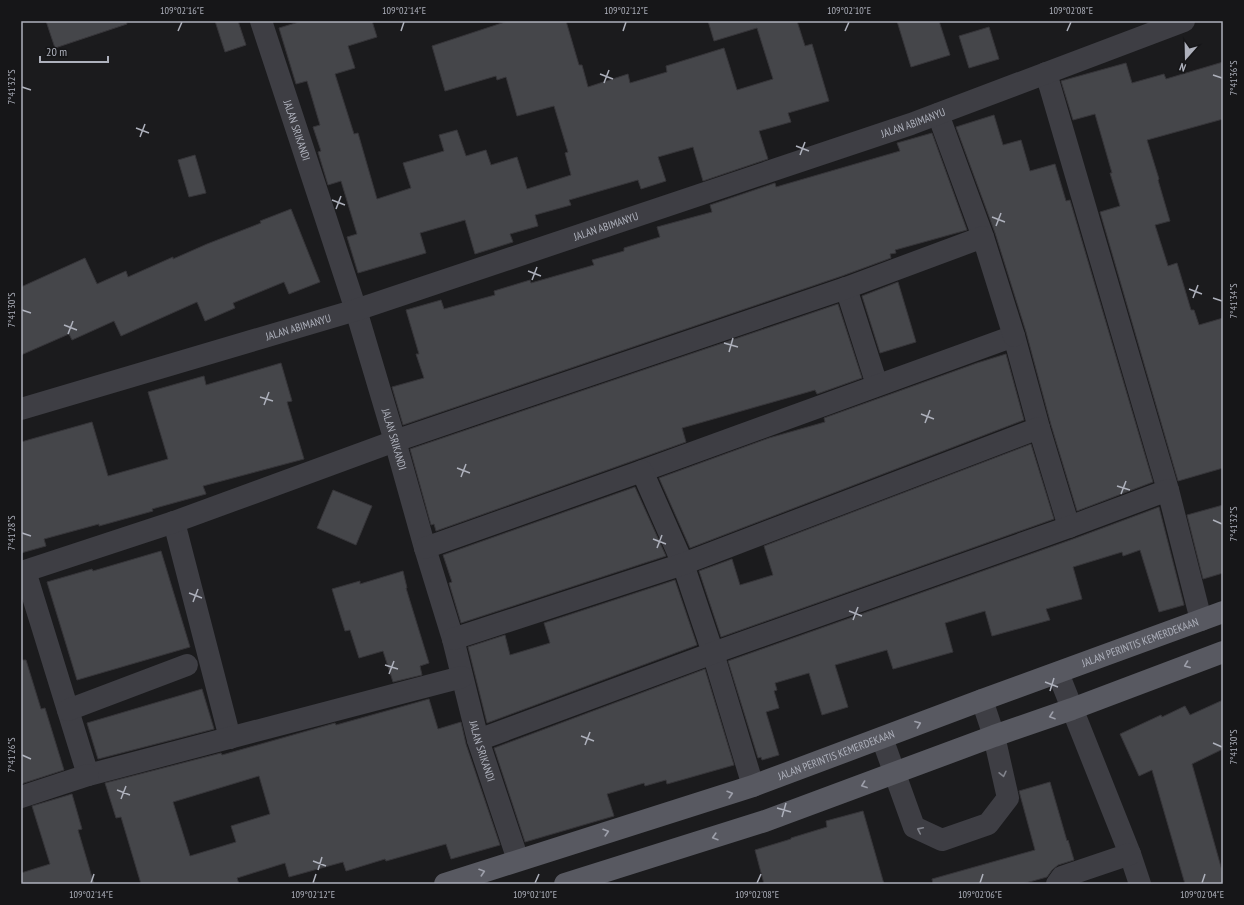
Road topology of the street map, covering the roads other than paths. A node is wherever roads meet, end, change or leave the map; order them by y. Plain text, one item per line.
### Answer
1 (261, 21) edge
2 (1184, 21) edge
3 (1046, 73) junction
4 (938, 114) junction
5 (983, 237) junction
6 (846, 288) junction
7 (356, 310) junction
8 (1014, 336) junction
9 (877, 385) junction
10 (21, 410) edge
11 (1039, 428) junction
12 (395, 441) junction
13 (642, 471) junction
14 (1168, 490) junction
15 (174, 522) junction
16 (1069, 527) junction
17 (425, 548) junction
18 (683, 564) junction
19 (23, 571) edge
20 (1223, 612) edge
21 (1201, 620) junction
22 (453, 639) junction
23 (1223, 652) edge
24 (713, 653) junction
25 (187, 664) dead end
26 (1058, 672) junction
27 (462, 677) junction
28 (982, 700) junction
29 (68, 710) junction
30 (1072, 710) junction
31 (994, 736) junction
32 (230, 738) junction
33 (882, 738) junction
34 (478, 740) junction
35 (895, 773) junction
36 (88, 775) junction
37 (753, 786) junction
38 (21, 797) edge
39 (1130, 854) junction
40 (518, 860) junction
41 (445, 884) edge
42 (565, 884) edge
43 (1057, 884) edge
44 (1140, 884) edge

1 - 7 street, JALAN SRIKANDI
2 - 3 street, JALAN ABIMANYU
3 - 4 street, JALAN ABIMANYU
3 - 14 street
4 - 5 street
4 - 7 street, JALAN ABIMANYU
5 - 6 street
5 - 8 street
6 - 9 street
6 - 12 street
7 - 10 street, JALAN ABIMANYU
7 - 12 street, JALAN SRIKANDI
8 - 9 street
8 - 11 street
9 - 13 street
11 - 16 street
11 - 18 street
12 - 15 street
12 - 17 street, JALAN SRIKANDI
13 - 17 street
13 - 18 street
14 - 16 street
14 - 21 street
15 - 19 street
15 - 32 street
16 - 24 street
17 - 22 street, JALAN SRIKANDI
18 - 22 street
18 - 24 street
19 - 29 street
20 - 21 main road, JALAN PERINTIS KEMERDEKAAN
21 - 26 main road, JALAN PERINTIS KEMERDEKAAN
22 - 27 street, JALAN SRIKANDI
23 -> 30 main road
24 - 34 street
24 - 37 street
25 - 29 street
26 - 28 main road, JALAN PERINTIS KEMERDEKAAN
26 - 30 street
27 - 32 street
27 - 34 street, JALAN SRIKANDI
28 - 31 street
33 -> 28 main road, JALAN PERINTIS KEMERDEKAAN
29 - 36 street
30 -> 31 main road
30 - 39 street
31 - 35 main road
31 -> 35 street
32 - 36 street
33 - 35 street
33 - 37 main road, JALAN PERINTIS KEMERDEKAAN
34 - 40 street, JALAN SRIKANDI
35 -> 42 main road
36 - 38 street
40 -> 37 main road, JALAN PERINTIS KEMERDEKAAN
39 - 43 street
39 - 44 street
41 -> 40 main road, JALAN PERINTIS KEMERDEKAAN

